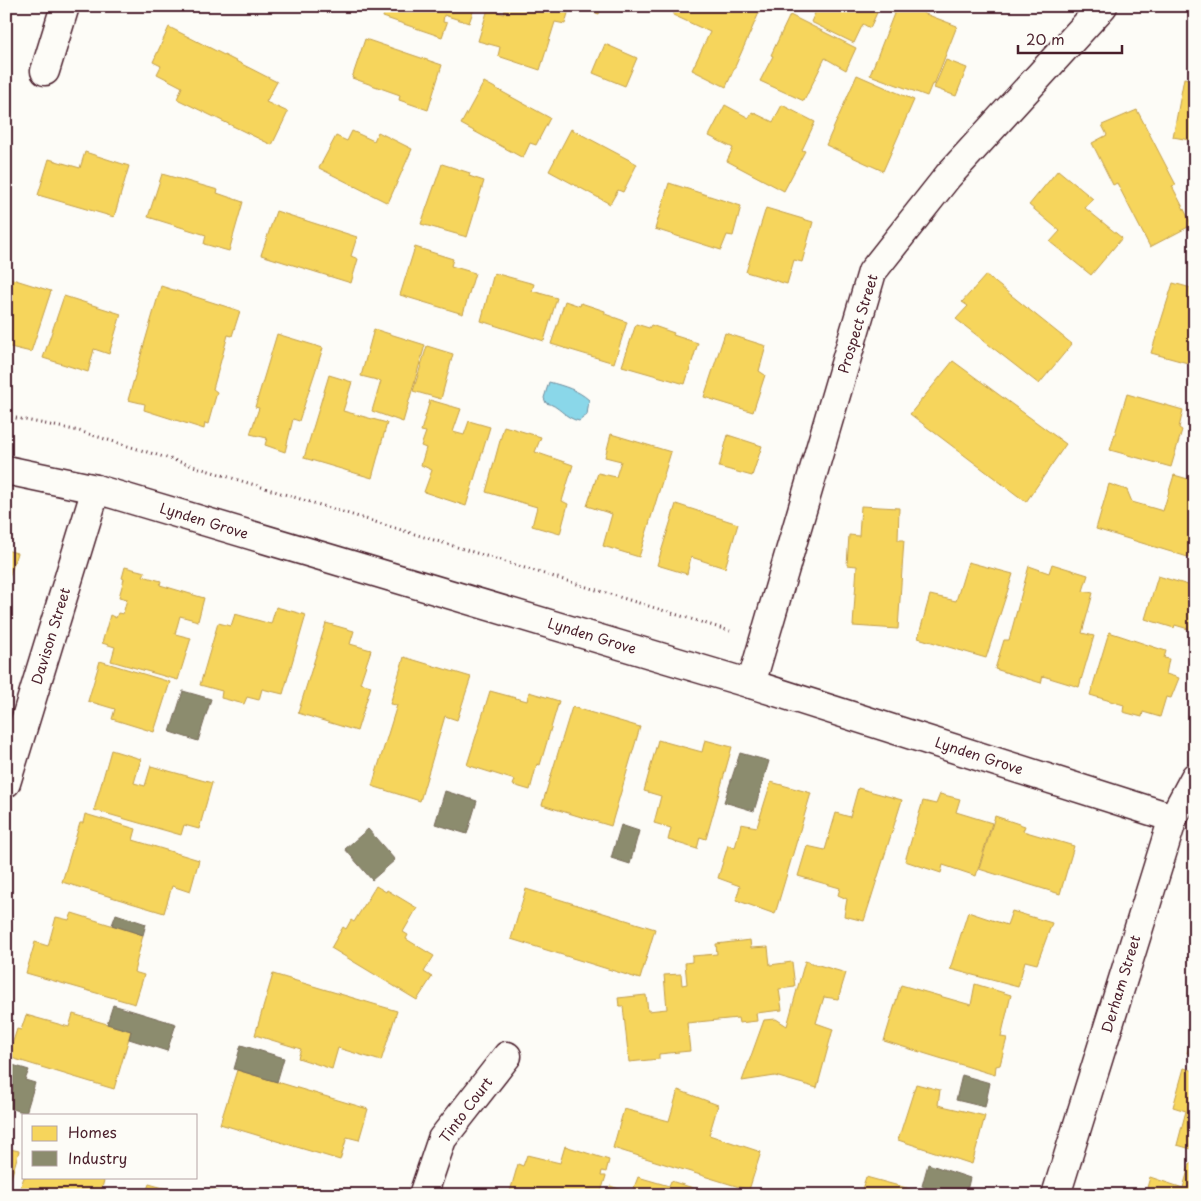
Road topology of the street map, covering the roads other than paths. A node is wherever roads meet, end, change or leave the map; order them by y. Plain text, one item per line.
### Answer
1 (65, 6) edge
2 (1104, 6) edge
3 (45, 71) dead end
4 (6, 470) edge
5 (96, 489) junction
6 (751, 684) junction
7 (1195, 777) edge
8 (6, 783) edge
9 (1173, 818) junction
10 (507, 1056) dead end
11 (423, 1195) edge
12 (1056, 1195) edge

1 - 3 street
2 - 6 street, Prospect Street
4 - 5 street, Lynden Grove
5 - 6 street, Lynden Grove
5 - 8 street, Davison Street
6 - 9 street, Lynden Grove
7 - 9 street, Derham Street
9 - 12 street, Derham Street
10 - 11 street, Tinto Court

